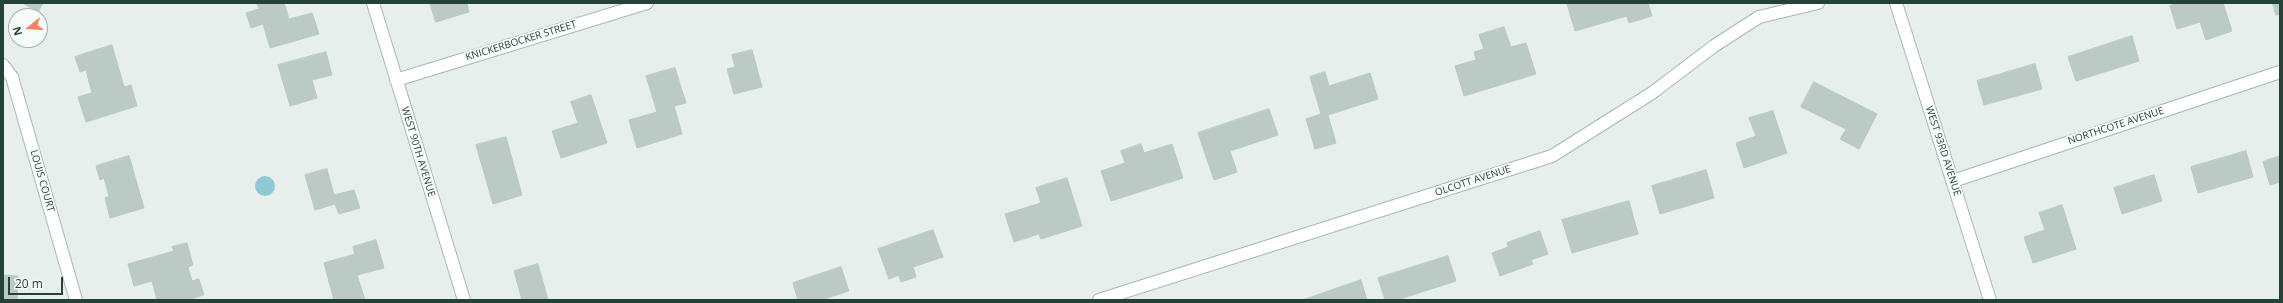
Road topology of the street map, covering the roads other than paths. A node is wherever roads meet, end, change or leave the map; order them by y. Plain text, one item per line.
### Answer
1 (373, 3) edge
2 (647, 3) edge
3 (1818, 3) edge
4 (1896, 3) edge
5 (3, 65) edge
6 (2280, 72) edge
7 (396, 80) junction
8 (1953, 180) junction
9 (76, 300) edge
10 (464, 300) edge
11 (1098, 300) edge
12 (1990, 300) edge

1 - 7 street, WEST 90TH AVENUE
2 - 7 street, KNICKERBOCKER STREET
3 - 11 street, OLCOTT AVENUE
4 - 8 street, WEST 93RD AVENUE
5 - 9 street, LOUIS COURT
6 - 8 street, NORTHCOTE AVENUE
7 - 10 street, WEST 90TH AVENUE
8 - 12 street, WEST 93RD AVENUE

